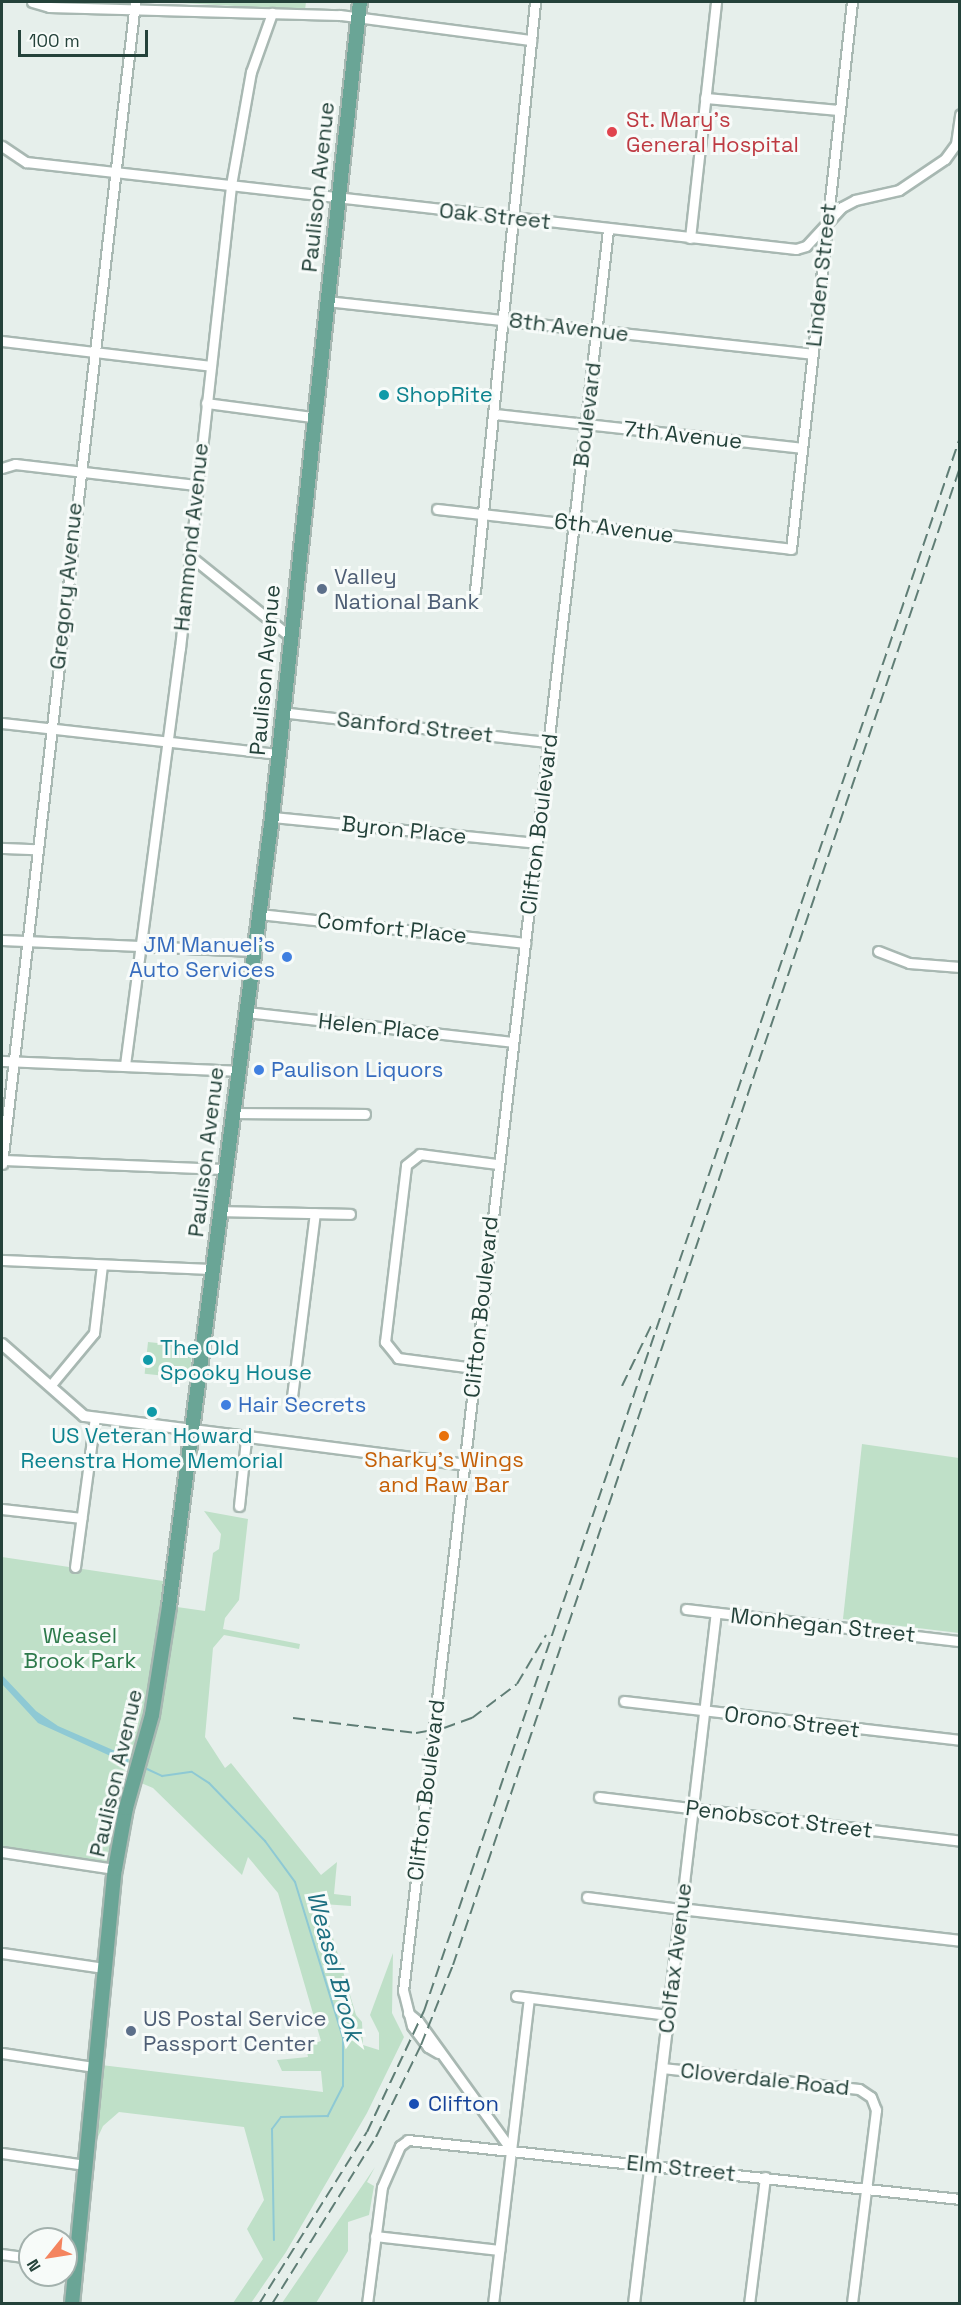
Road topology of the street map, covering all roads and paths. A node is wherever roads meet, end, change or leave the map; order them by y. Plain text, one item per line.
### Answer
1 (32, 2) edge
2 (360, 2) edge
3 (535, 2) edge
4 (716, 2) edge
5 (852, 2) edge
6 (134, 5) edge
7 (272, 13) junction
8 (358, 17) junction
9 (531, 40) junction
10 (705, 98) junction
11 (839, 110) junction
12 (960, 114) edge
13 (958, 144) edge
14 (2, 146) edge
15 (115, 170) junction
16 (231, 185) junction
17 (337, 198) junction
18 (514, 218) junction
19 (826, 224) junction
20 (608, 229) junction
21 (690, 238) junction
22 (326, 302) junction
23 (505, 320) junction
24 (597, 331) junction
25 (3, 341) edge
26 (92, 352) junction
27 (812, 354) junction
28 (211, 366) junction
29 (206, 404) junction
30 (495, 414) junction
31 (313, 417) junction
32 (586, 424) junction
33 (801, 448) junction
34 (2, 468) edge
35 (79, 471) junction
36 (196, 484) junction
37 (437, 509) dead end
38 (484, 514) junction
39 (575, 524) junction
40 (790, 549) joint
41 (189, 555) junction
42 (475, 591) dead end
43 (566, 601) joint
44 (288, 635) junction
45 (280, 712) junction
46 (2, 723) edge
47 (50, 729) junction
48 (167, 742) junction
49 (549, 742) junction
50 (279, 754) junction
51 (272, 817) junction
52 (537, 843) junction
53 (2, 848) edge
54 (37, 849) junction
55 (259, 914) junction
56 (2, 940) edge
57 (27, 941) junction
58 (525, 943) junction
59 (141, 945) junction
60 (254, 951) junction
61 (878, 951) dead end
62 (960, 966) edge
63 (246, 1012) junction
64 (512, 1042) junction
65 (2, 1061) edge
66 (13, 1061) junction
67 (125, 1065) junction
68 (238, 1071) junction
69 (232, 1113) junction
70 (365, 1114) dead end
71 (2, 1161) edge
72 (497, 1164) junction
73 (225, 1169) junction
74 (220, 1211) junction
75 (315, 1213) junction
76 (350, 1214) dead end
77 (2, 1260) edge
78 (102, 1265) junction
79 (212, 1269) junction
80 (2, 1344) edge
81 (474, 1368) junction
82 (50, 1386) junction
83 (292, 1397) dead end
84 (95, 1417) junction
85 (193, 1429) junction
86 (246, 1439) junction
87 (464, 1465) junction
88 (239, 1506) dead end
89 (2, 1509) edge
90 (81, 1518) junction
91 (75, 1567) dead end
92 (687, 1609) dead end
93 (716, 1613) junction
94 (960, 1641) edge
95 (624, 1701) dead end
96 (704, 1711) junction
97 (960, 1740) edge
98 (599, 1797) dead end
99 (693, 1809) junction
100 (960, 1841) edge
101 (2, 1852) edge
102 (116, 1869) junction
103 (587, 1897) dead end
104 (681, 1909) junction
105 (960, 1941) edge
106 (2, 1953) edge
107 (104, 1968) junction
108 (516, 1996) dead end
109 (529, 1998) junction
110 (668, 2015) junction
111 (2, 2054) edge
112 (93, 2067) junction
113 (663, 2068) junction
114 (512, 2151) junction
115 (2, 2153) edge
116 (85, 2165) junction
117 (650, 2165) junction
118 (765, 2177) junction
119 (867, 2189) junction
120 (960, 2199) edge
121 (76, 2227) edge
122 (375, 2236) junction
123 (499, 2250) junction
124 (2, 2254) edge
125 (18, 2256) edge
126 (72, 2287) edge
127 (72, 2304) edge
128 (367, 2304) edge
129 (493, 2304) edge
130 (634, 2304) edge
131 (749, 2304) edge
132 (852, 2304) edge

1 - 6 street
2 - 8 main road, Paulison Avenue
3 - 9 street
4 - 10 street
5 - 11 street, Linden Street
6 - 7 street
6 - 15 street, Gregory Avenue
7 - 8 street
7 - 16 street, Hammond Avenue
8 - 9 street
8 - 17 main road, Paulison Avenue
9 - 18 street
10 - 11 street
10 - 21 street
11 - 19 street, Linden Street
12 - 13 street
13 - 19 street, Oak Street
14 - 15 street, Oak Street
15 - 16 street, Oak Street
15 - 26 street, Gregory Avenue
16 - 17 street, Oak Street
16 - 28 street, Hammond Avenue
17 - 18 street, Oak Street
17 - 22 main road, Paulison Avenue
18 - 20 street, Oak Street
18 - 23 street
19 - 21 street, Oak Street
19 - 27 street, Linden Street
20 - 21 street, Oak Street
20 - 24 street, Boulevard
22 - 23 street, 8th Avenue
22 - 31 main road, Paulison Avenue
23 - 24 street, 8th Avenue
23 - 30 street
24 - 27 street, 8th Avenue
24 - 32 street, Boulevard
25 - 26 street
26 - 28 street
26 - 35 street, Gregory Avenue
27 - 33 street, Linden Street
28 - 29 street, Hammond Avenue
29 - 31 street
29 - 36 street, Hammond Avenue
30 - 32 street, 7th Avenue
30 - 38 street
31 - 44 main road, Paulison Avenue
32 - 33 street, 7th Avenue
32 - 39 street, Boulevard
33 - 40 street, Linden Street
34 - 35 street
35 - 36 street
35 - 47 street, Gregory Avenue
36 - 41 street, Hammond Avenue
37 - 38 street, 6th Avenue
38 - 39 street, 6th Avenue
38 - 42 street
39 - 40 street, 6th Avenue
39 - 43 street, Boulevard
41 - 44 street
41 - 48 street, Hammond Avenue
43 - 49 street, Clifton Boulevard
44 - 45 main road, Paulison Avenue
45 - 49 street, Sanford Street
45 - 50 main road, Paulison Avenue
46 - 47 street
47 - 48 street
47 - 54 street, Gregory Avenue
48 - 50 street
48 - 59 street, Hammond Avenue
49 - 52 street, Clifton Boulevard
50 - 51 main road, Paulison Avenue
51 - 52 street, Byron Place
51 - 55 main road, Paulison Avenue
52 - 58 street, Clifton Boulevard
53 - 54 street
54 - 57 street, Gregory Avenue
55 - 58 street, Comfort Place
55 - 60 main road, Paulison Avenue
56 - 57 street
57 - 59 street
57 - 66 street, Gregory Avenue
58 - 64 street, Clifton Boulevard
59 - 60 street
59 - 67 street, Hammond Avenue
60 - 63 main road, Paulison Avenue
61 - 62 street
63 - 64 street, Helen Place
63 - 68 main road, Paulison Avenue
64 - 72 street, Clifton Boulevard
65 - 66 street
66 - 67 street
66 - 71 street, Gregory Avenue
67 - 68 street
68 - 69 main road, Paulison Avenue
69 - 70 street
69 - 73 main road, Paulison Avenue
71 - 73 street
72 - 81 street, Clifton Boulevard
72 - 81 street
73 - 74 main road, Paulison Avenue
74 - 75 street
74 - 79 main road, Paulison Avenue
75 - 76 street
75 - 83 street
77 - 78 street
78 - 79 street
78 - 82 street
79 - 85 main road, Paulison Avenue
80 - 82 street
81 - 87 street, Clifton Boulevard
82 - 84 street
84 - 85 street
84 - 90 street
85 - 86 street
85 - 102 main road, Paulison Avenue
86 - 87 street
86 - 88 street
87 - 114 street, Clifton Boulevard
89 - 90 street
90 - 91 street
92 - 93 street, Monhegan Street
93 - 94 street, Monhegan Street
93 - 96 street, Colfax Avenue
95 - 96 street, Orono Street
96 - 97 street, Orono Street
96 - 99 street, Colfax Avenue
98 - 99 street, Penobscot Street
99 - 100 street, Penobscot Street
99 - 104 street, Colfax Avenue
101 - 102 street
102 - 107 main road, Paulison Avenue
103 - 104 street
104 - 105 street
104 - 110 street, Colfax Avenue
106 - 107 street
107 - 112 main road, Paulison Avenue
108 - 109 street
109 - 110 street
109 - 114 street
110 - 113 street, Colfax Avenue
111 - 112 street
112 - 116 main road, Paulison Avenue
113 - 117 street, Colfax Avenue
113 - 119 street, Cloverdale Road
114 - 117 street, Elm Street
114 - 122 street, Elm Street
114 - 123 street
115 - 116 street
116 - 121 main road, Paulison Avenue
117 - 118 street, Elm Street
117 - 130 street, Colfax Avenue
118 - 119 street, Elm Street
118 - 131 street
119 - 120 street, Elm Street
119 - 132 street, Cloverdale Road
122 - 123 street
122 - 128 street
123 - 129 street
124 - 125 street
126 - 127 main road, Paulison Avenue

